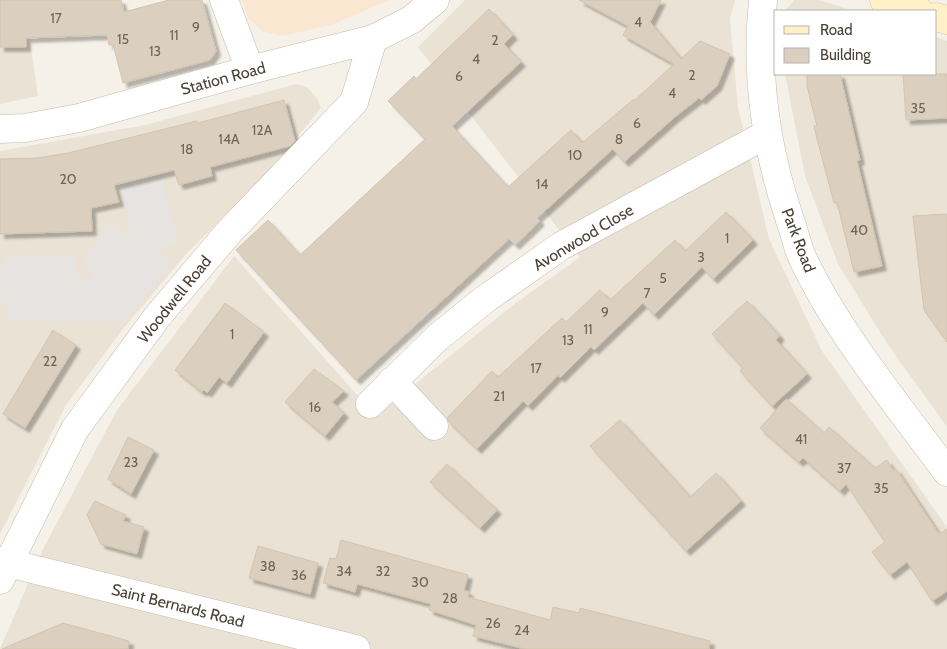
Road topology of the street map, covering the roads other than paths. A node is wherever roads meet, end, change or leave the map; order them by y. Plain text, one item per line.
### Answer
1 (224, 0) edge
2 (435, 0) edge
3 (763, 0) edge
4 (884, 0) edge
5 (916, 10) edge
6 (373, 39) junction
7 (250, 70) junction
8 (0, 129) edge
9 (767, 134) junction
10 (392, 381) junction
11 (370, 404) dead end
12 (434, 426) dead end
13 (947, 472) edge
14 (3, 568) edge
15 (356, 649) edge

1 - 7 street
2 - 6 street, Station Road
3 - 9 street, Park Road
4 - 5 main road
6 - 7 street, Station Road
6 - 14 street, Woodwell Road
7 - 8 street, Station Road
9 - 10 street, Avonwood Close
9 - 13 street, Park Road
10 - 11 street, Avonwood Close
10 - 12 street
14 - 15 street, Saint Bernards Road

